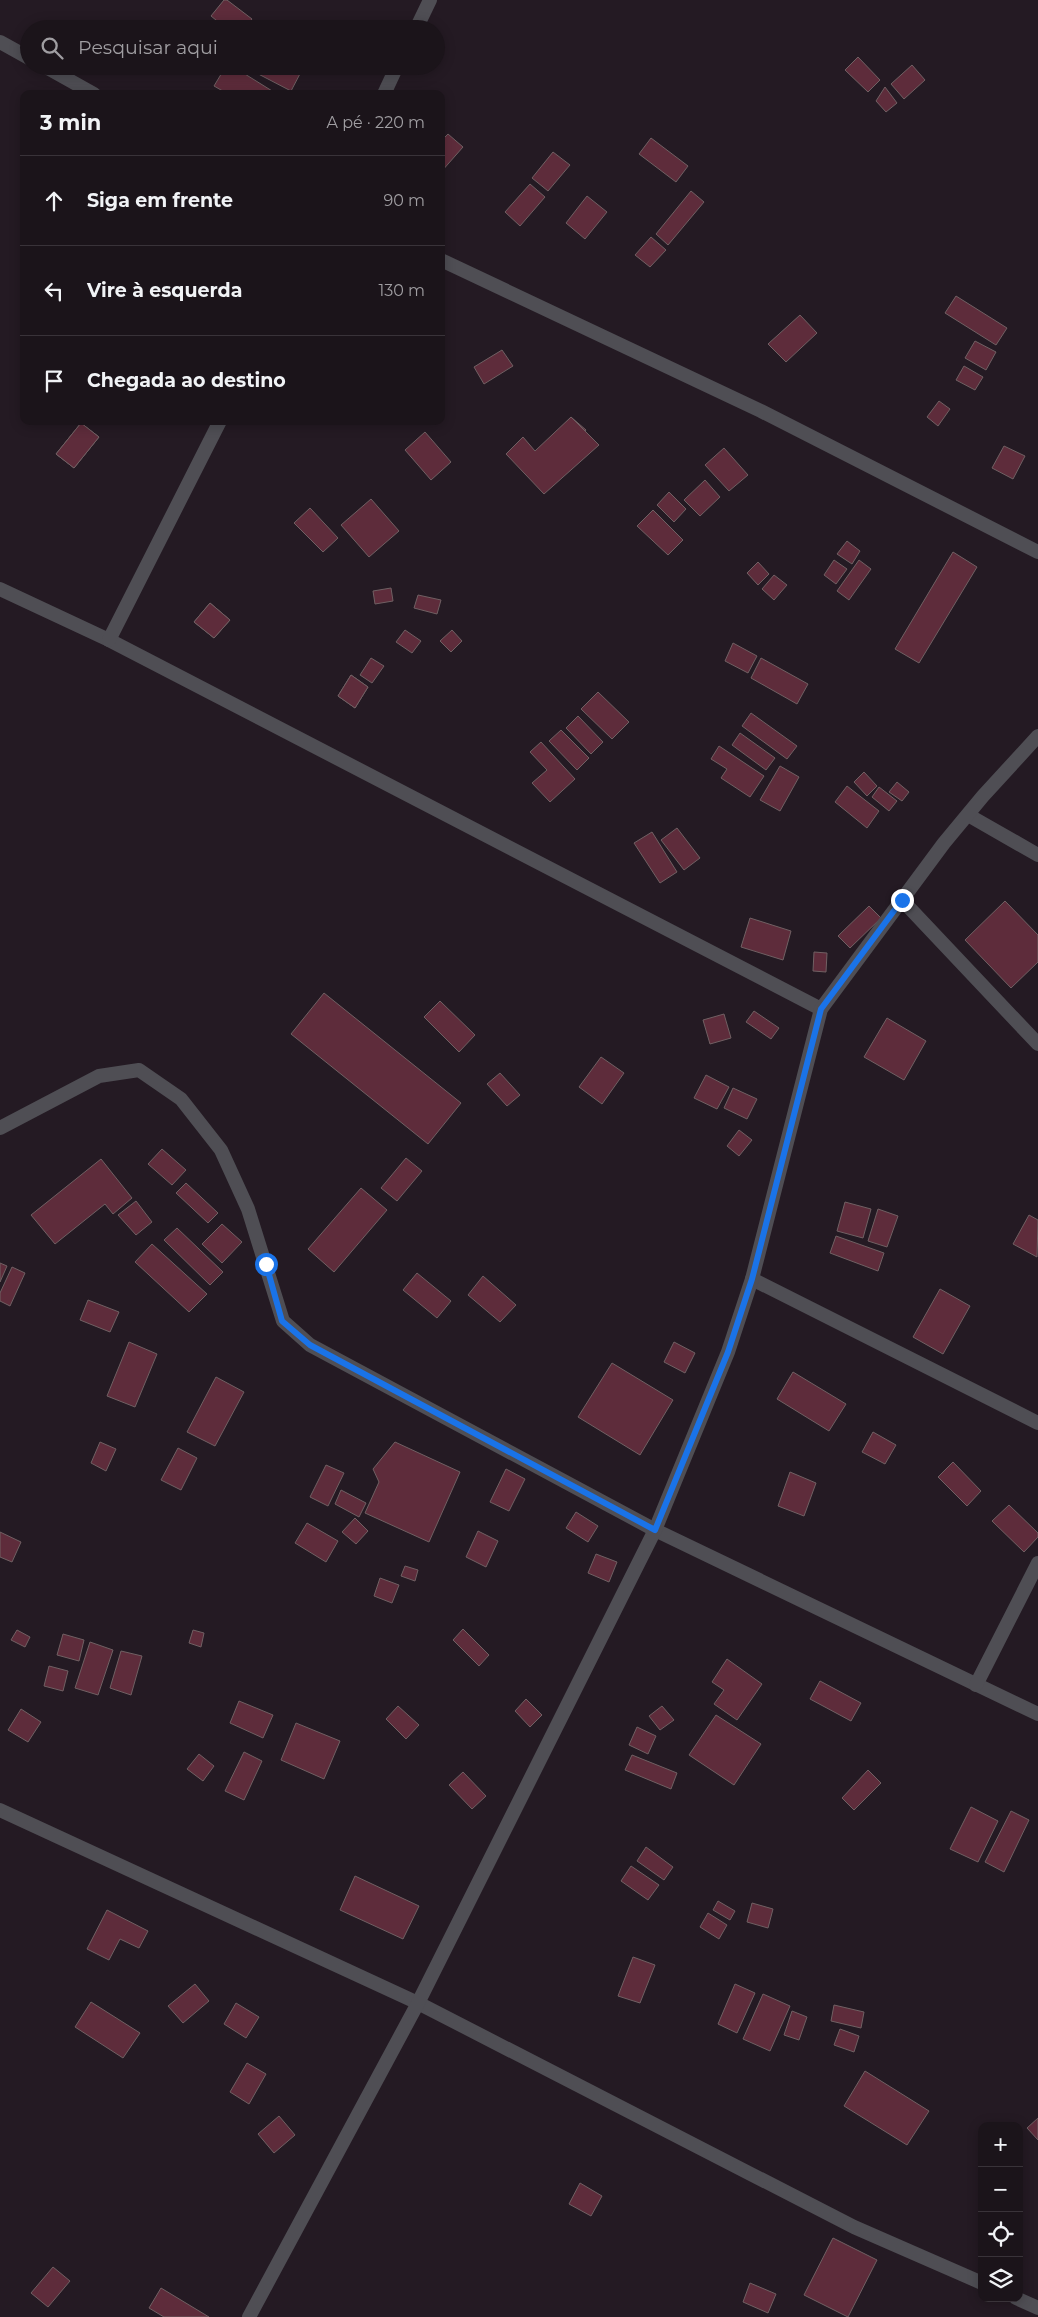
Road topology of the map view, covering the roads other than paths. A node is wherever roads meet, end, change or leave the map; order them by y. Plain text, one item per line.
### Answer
1 (430, 0) edge
2 (420, 20) edge
3 (0, 42) edge
4 (20, 53) edge
5 (60, 75) edge
6 (393, 75) edge
7 (87, 90) edge
8 (386, 90) edge
9 (445, 262) edge
10 (218, 425) edge
11 (1038, 552) edge
12 (0, 589) edge
13 (109, 640) junction
14 (1038, 736) edge
15 (968, 814) junction
16 (1038, 855) edge
17 (902, 900) junction
18 (821, 1009) junction
19 (1038, 1044) edge
20 (0, 1128) edge
21 (752, 1279) junction
22 (1038, 1423) edge
23 (655, 1530) junction
24 (1038, 1562) edge
25 (976, 1685) junction
26 (1038, 1714) edge
27 (0, 1810) edge
28 (418, 2003) junction
29 (978, 2281) edge
30 (1023, 2301) edge
31 (1038, 2308) edge
32 (249, 2317) edge

1 - 2 street
3 - 4 street
5 - 7 street
6 - 8 street
9 - 11 street
10 - 13 street
12 - 13 street
13 - 18 street
14 - 15 street
15 - 16 street
15 - 17 street
17 - 18 street
17 - 19 street
18 - 21 street
20 - 23 street
21 - 22 street
21 - 23 street
23 - 25 street
23 - 28 street
24 - 25 street
25 - 26 street
27 - 28 street
28 - 29 street
28 - 32 street
30 - 31 street

